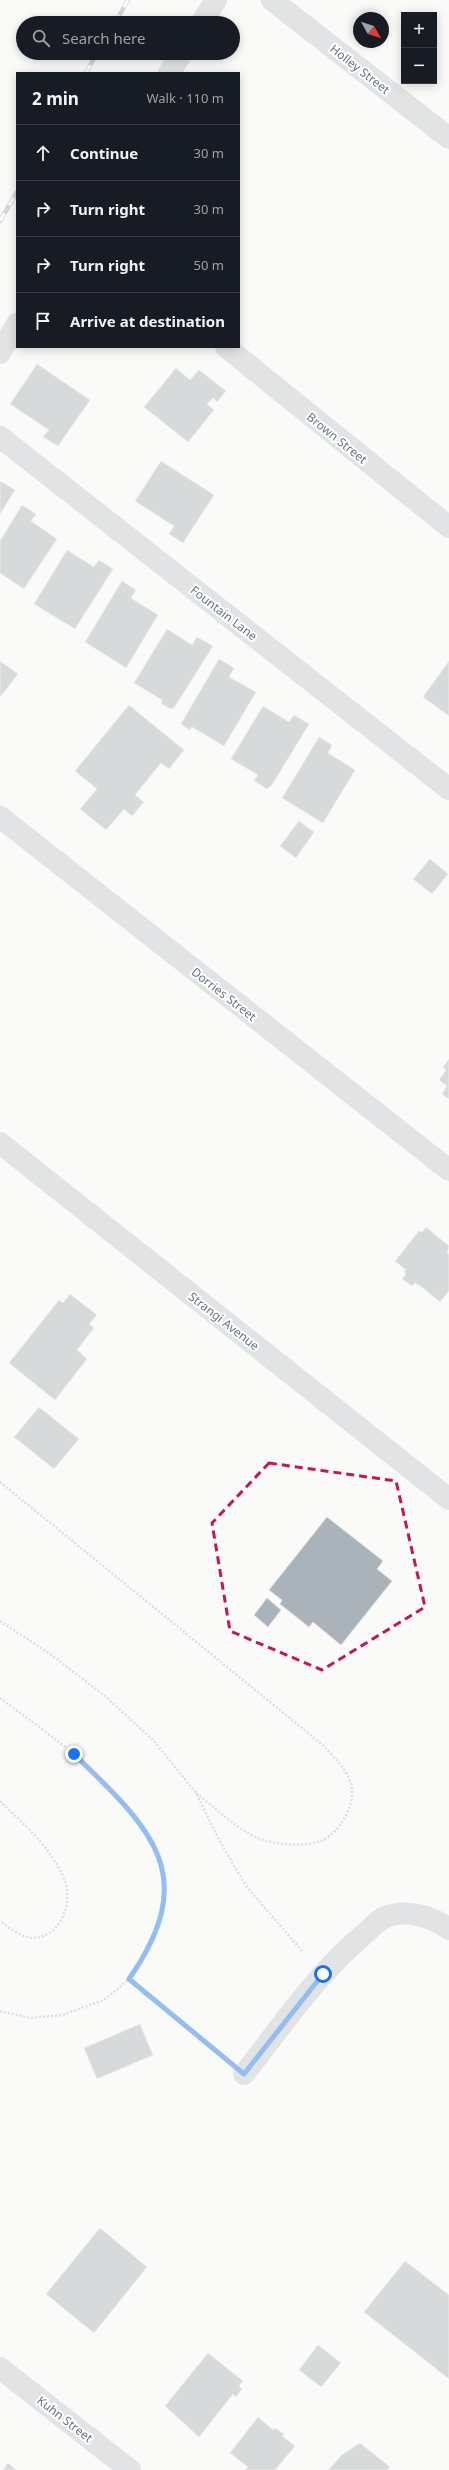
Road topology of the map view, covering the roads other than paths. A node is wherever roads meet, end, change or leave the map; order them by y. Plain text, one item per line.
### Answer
1 (216, 0) edge
2 (272, 0) edge
3 (206, 16) edge
4 (177, 60) edge
5 (170, 72) edge
6 (449, 138) edge
7 (16, 326) edge
8 (227, 348) edge
9 (0, 354) edge
10 (0, 437) edge
11 (449, 527) edge
12 (449, 789) edge
13 (0, 817) edge
14 (0, 1143) edge
15 (449, 1170) edge
16 (449, 1499) edge
17 (449, 1929) edge
18 (244, 2074) road end
19 (0, 2368) edge
20 (130, 2470) edge

1 - 3 street
2 - 6 street, Holley Street
4 - 5 street
7 - 9 street
8 - 11 street, Brown Street
10 - 12 street, Fountain Lane
13 - 15 street, Dorries Street
14 - 16 street, Strangi Avenue
17 - 18 street
19 - 20 street, Kuhn Street

